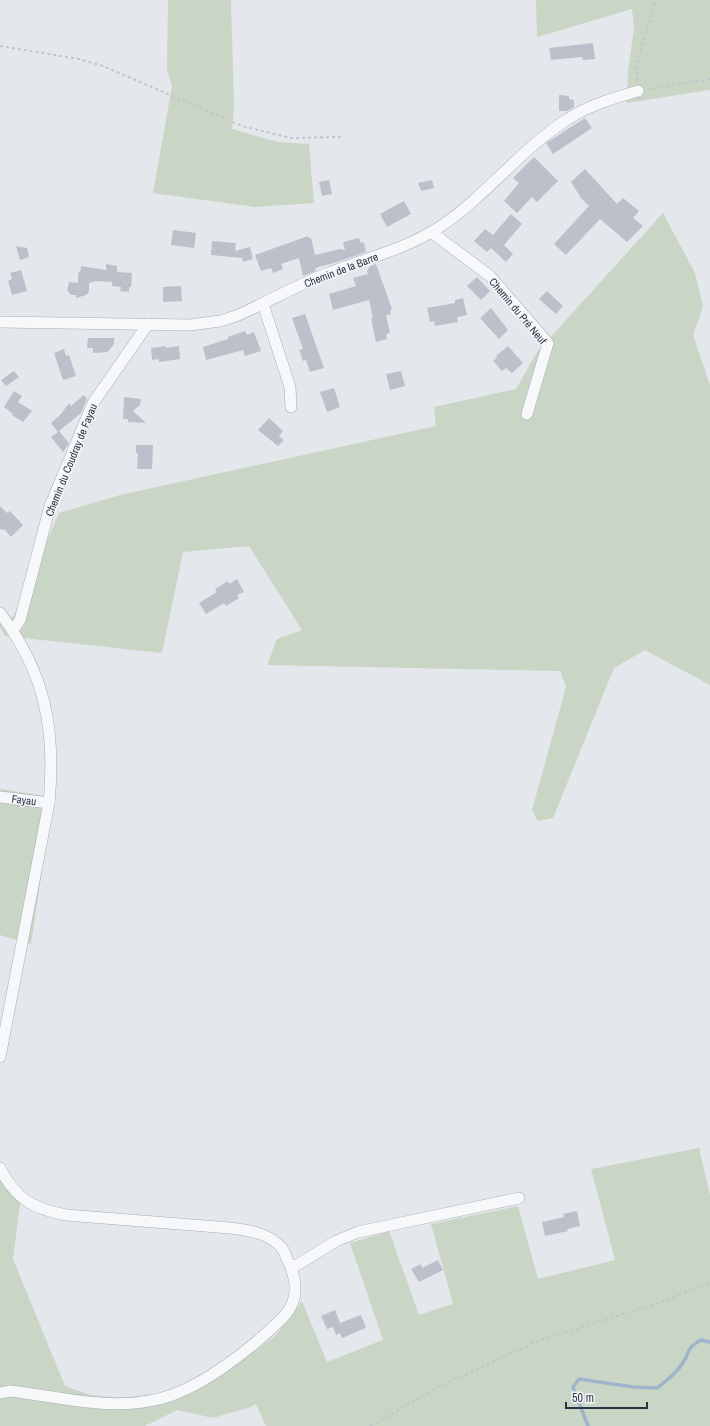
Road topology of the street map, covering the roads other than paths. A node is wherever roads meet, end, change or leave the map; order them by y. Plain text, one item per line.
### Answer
1 (638, 91) road end
2 (431, 232) junction
3 (263, 304) junction
4 (0, 322) edge
5 (148, 324) junction
6 (291, 407) dead end
7 (527, 414) dead end
8 (0, 613) edge
9 (13, 630) junction
10 (0, 797) edge
11 (48, 803) junction
12 (0, 1057) edge
13 (0, 1168) edge
14 (519, 1198) dead end
15 (291, 1266) junction
16 (0, 1393) edge

1 - 2 street, Chemin de la Barre
2 - 3 street, Chemin de la Barre
2 - 7 street, Chemin du Pré Neuf
3 - 5 street, Chemin de la Barre
3 - 6 street
4 - 5 street, Chemin de la Barre
5 - 9 street, Chemin du Coudray de Fayau
8 - 9 street
9 - 11 street
10 - 11 street, Fayau
11 - 12 street
13 - 15 street
14 - 15 street
15 - 16 street

